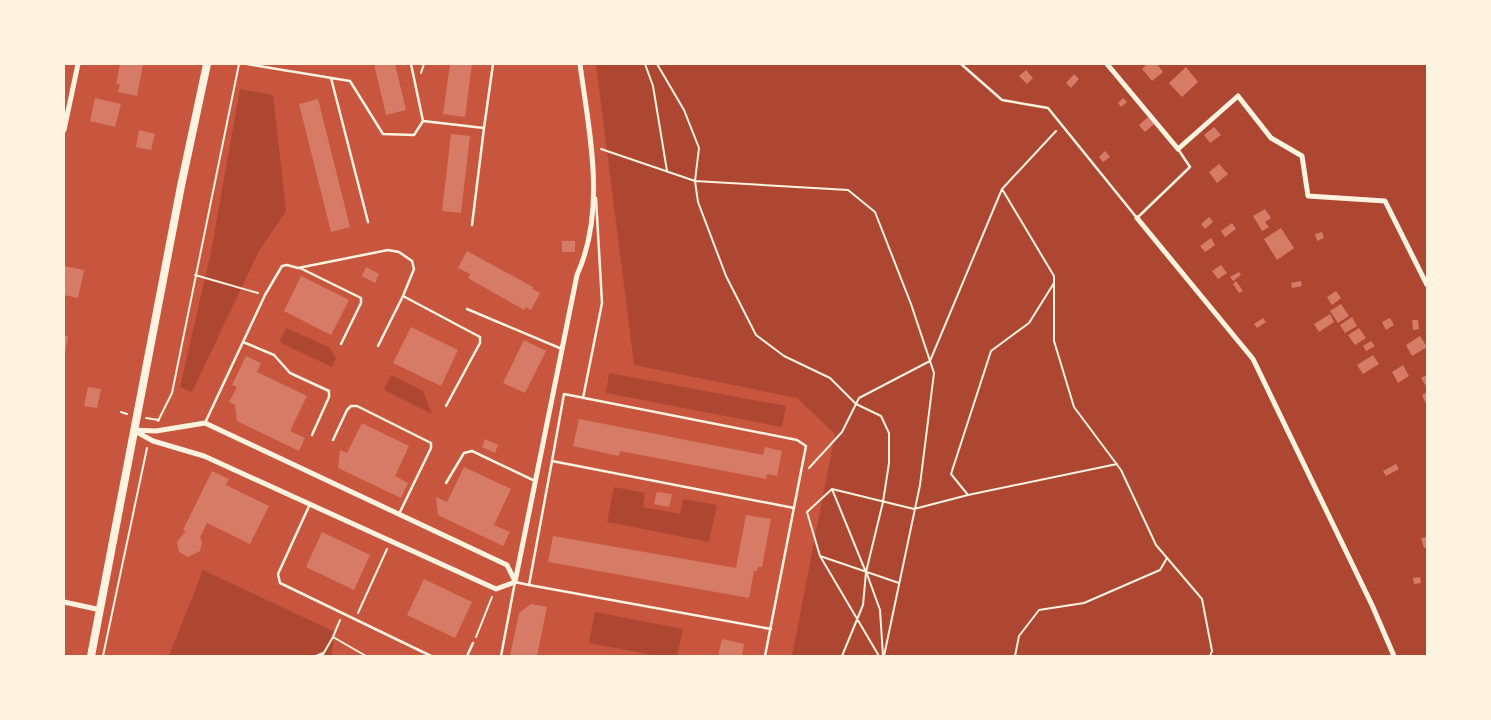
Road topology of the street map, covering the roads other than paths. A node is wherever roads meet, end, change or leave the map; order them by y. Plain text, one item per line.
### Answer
1 (78, 64) edge
2 (207, 64) edge
3 (247, 64) edge
4 (411, 64) edge
5 (493, 64) edge
6 (580, 64) edge
7 (961, 64) edge
8 (1107, 64) edge
9 (331, 78) junction
10 (423, 121) junction
11 (484, 128) junction
12 (64, 130) edge
13 (1178, 149) junction
14 (595, 189) junction
15 (1138, 218) junction
16 (368, 222) dead end
17 (472, 225) dead end
18 (298, 268) junction
19 (1427, 285) edge
20 (403, 296) junction
21 (467, 309) dead end
22 (243, 342) junction
23 (341, 344) dead end
24 (378, 346) dead end
25 (562, 349) junction
26 (583, 398) junction
27 (446, 406) dead end
28 (205, 423) junction
29 (134, 430) junction
30 (312, 435) dead end
31 (333, 440) dead end
32 (552, 461) junction
33 (536, 482) junction
34 (446, 483) dead end
35 (310, 504) junction
36 (794, 508) junction
37 (399, 514) junction
38 (515, 582) junction
39 (529, 585) junction
40 (64, 602) edge
41 (101, 610) junction
42 (771, 629) junction
43 (473, 643) road end
44 (91, 656) edge
45 (431, 656) edge
46 (467, 656) edge
47 (501, 656) edge
48 (765, 656) edge
49 (1394, 656) edge

1 - 12 street
2 - 29 main road
3 - 9 lane
4 - 10 lane
5 - 11 lane
6 - 14 street
7 - 15 lane
8 - 13 street
9 - 10 lane
9 - 16 lane
10 - 11 lane
11 - 17 lane
13 - 15 lane
13 - 19 street
14 - 25 street
14 - 26 lane
15 - 49 street
18 - 20 lane
18 - 22 lane
18 - 23 lane
20 - 24 lane
20 - 27 lane
21 - 25 lane
22 - 28 lane
22 - 30 lane
25 - 33 street
26 - 32 lane
26 - 36 lane
28 - 29 street
28 - 37 street
29 - 35 street
29 - 41 main road
31 - 37 lane
32 - 36 lane
32 - 39 lane
33 - 34 lane
33 - 38 street
35 - 38 street
35 - 45 lane
36 - 42 lane
37 - 38 street
38 - 39 lane
38 - 47 lane
39 - 42 lane
40 - 41 street
41 - 44 main road
42 - 48 lane
43 - 46 lane

